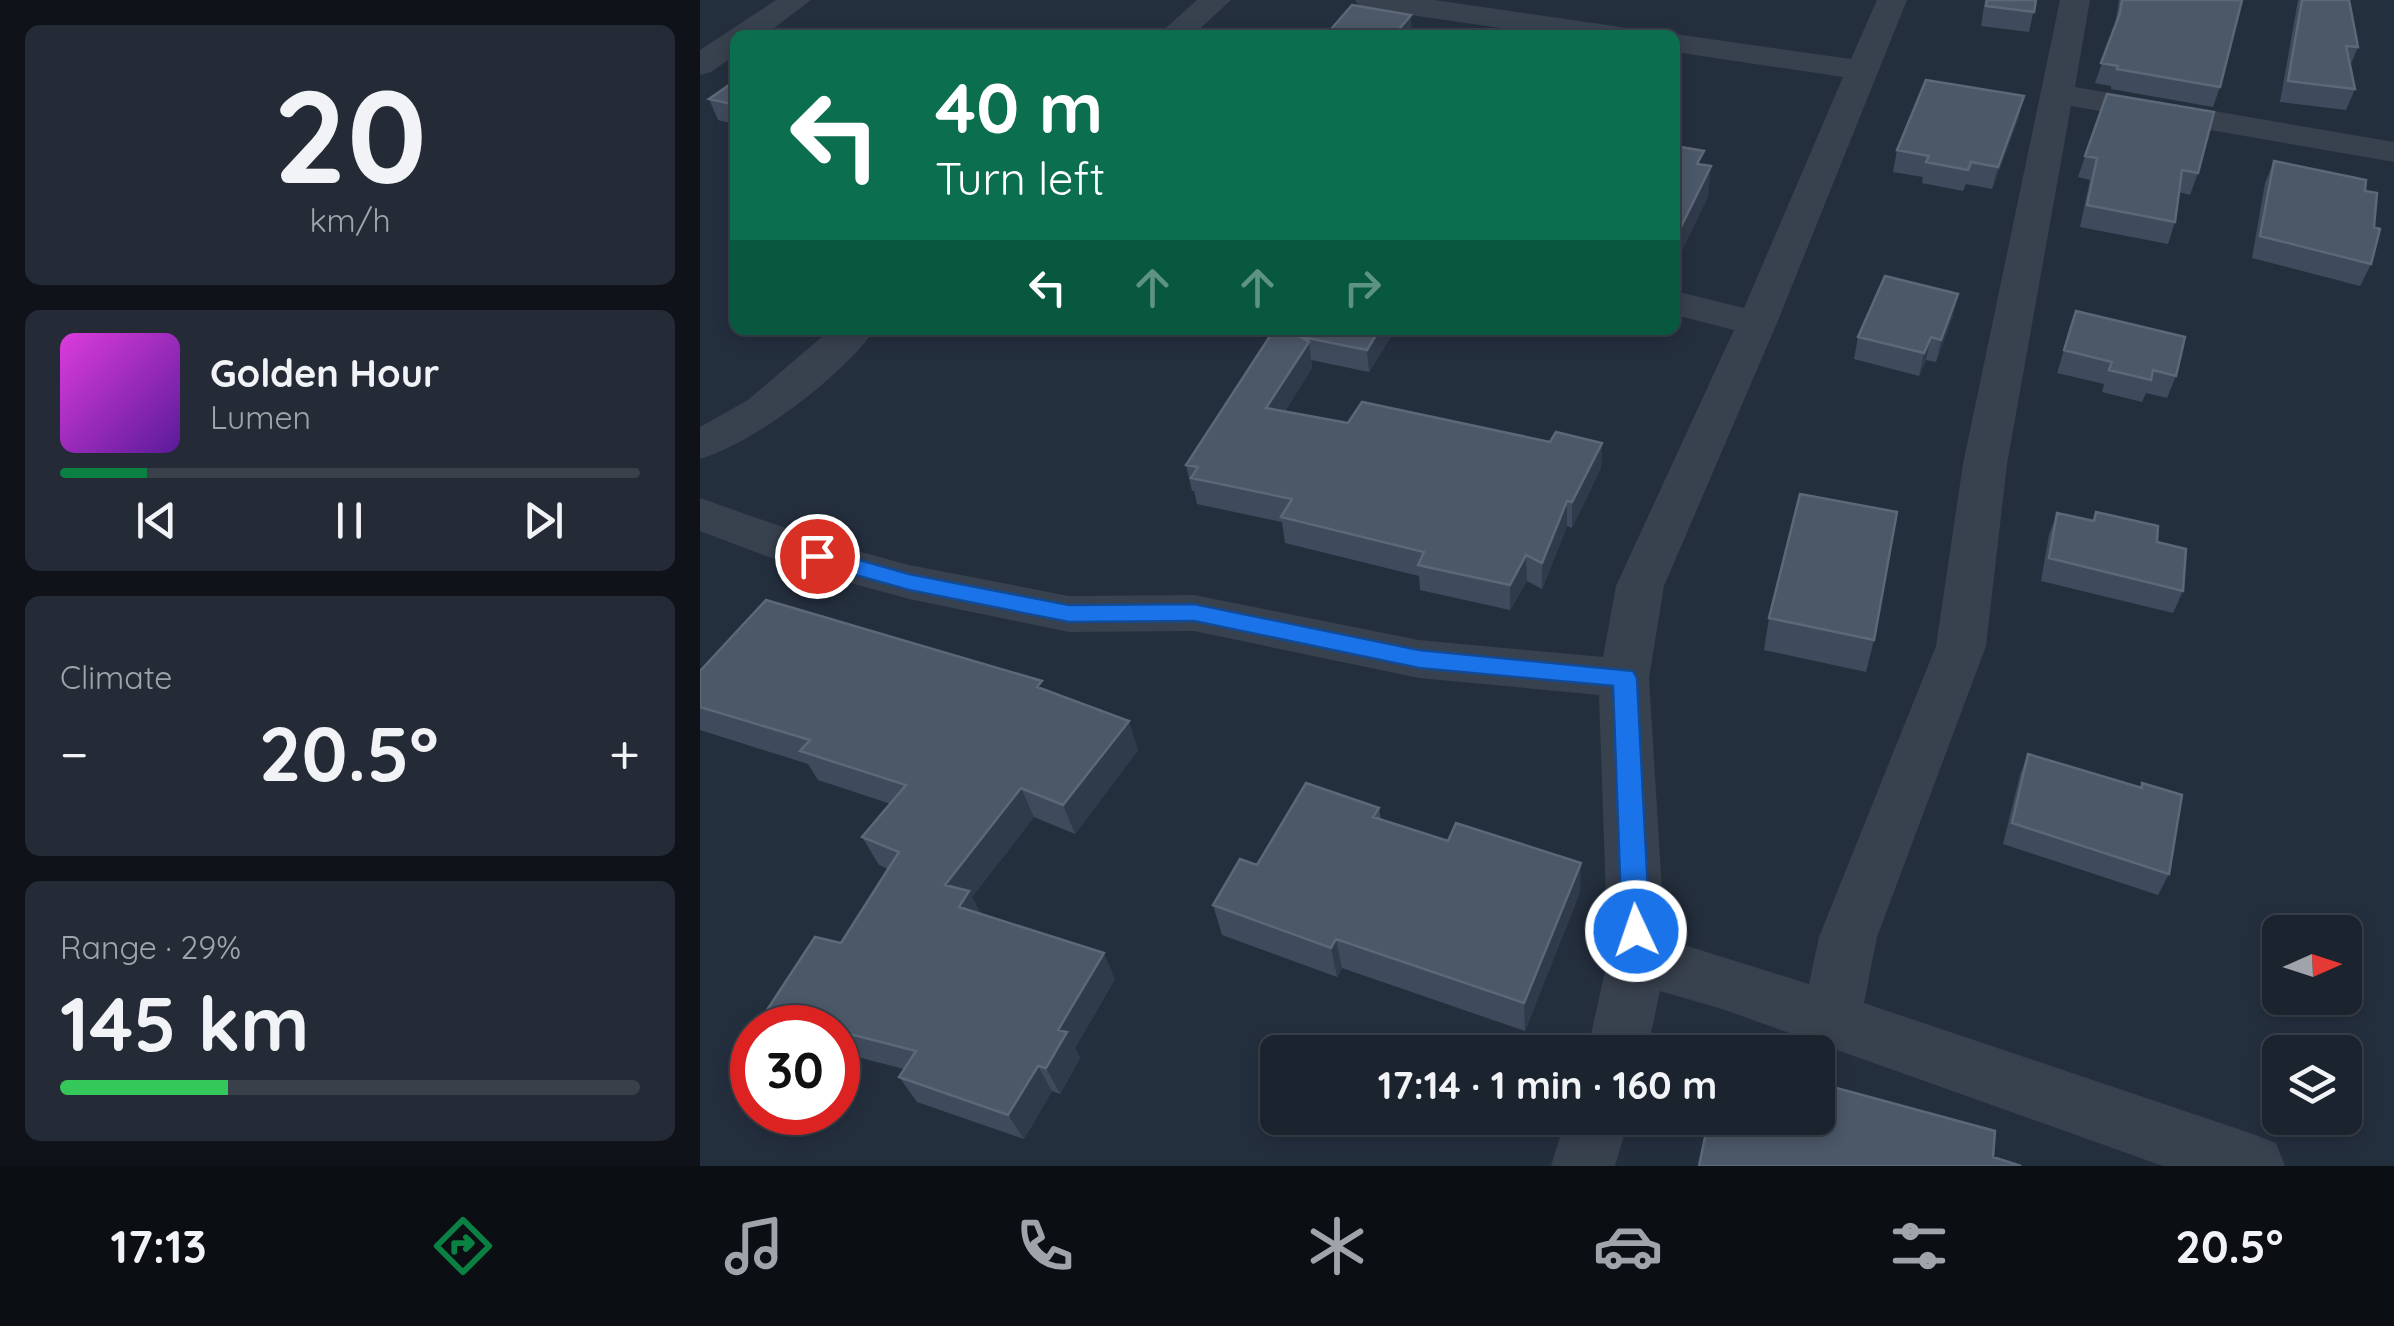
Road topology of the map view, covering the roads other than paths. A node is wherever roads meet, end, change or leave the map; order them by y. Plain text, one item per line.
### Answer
1 (796, 0) edge
2 (1216, 0) edge
3 (1370, 0) edge
4 (1892, 0) edge
5 (2075, 0) edge
6 (751, 30) edge
7 (1180, 30) edge
8 (1579, 30) edge
9 (730, 44) edge
10 (1680, 45) edge
11 (700, 65) edge
12 (1860, 70) junction
13 (2057, 94) junction
14 (2394, 152) edge
15 (1680, 305) edge
16 (1757, 323) junction
17 (848, 335) edge
18 (700, 444) edge
19 (700, 514) edge
20 (1624, 678) junction
21 (1638, 958) junction
22 (1830, 1020) junction
23 (1621, 1035) edge
24 (1592, 1135) edge
25 (1582, 1166) edge
26 (2253, 1166) edge

1 - 6 street
2 - 7 street
3 - 8 street
4 - 12 street
5 - 13 street
9 - 11 street
10 - 12 street
12 - 16 street
13 - 14 street
13 - 22 street
15 - 16 street
16 - 20 street
17 - 18 street
19 - 20 street
20 - 21 street
21 - 22 street
21 - 23 street
22 - 26 street
24 - 25 street

